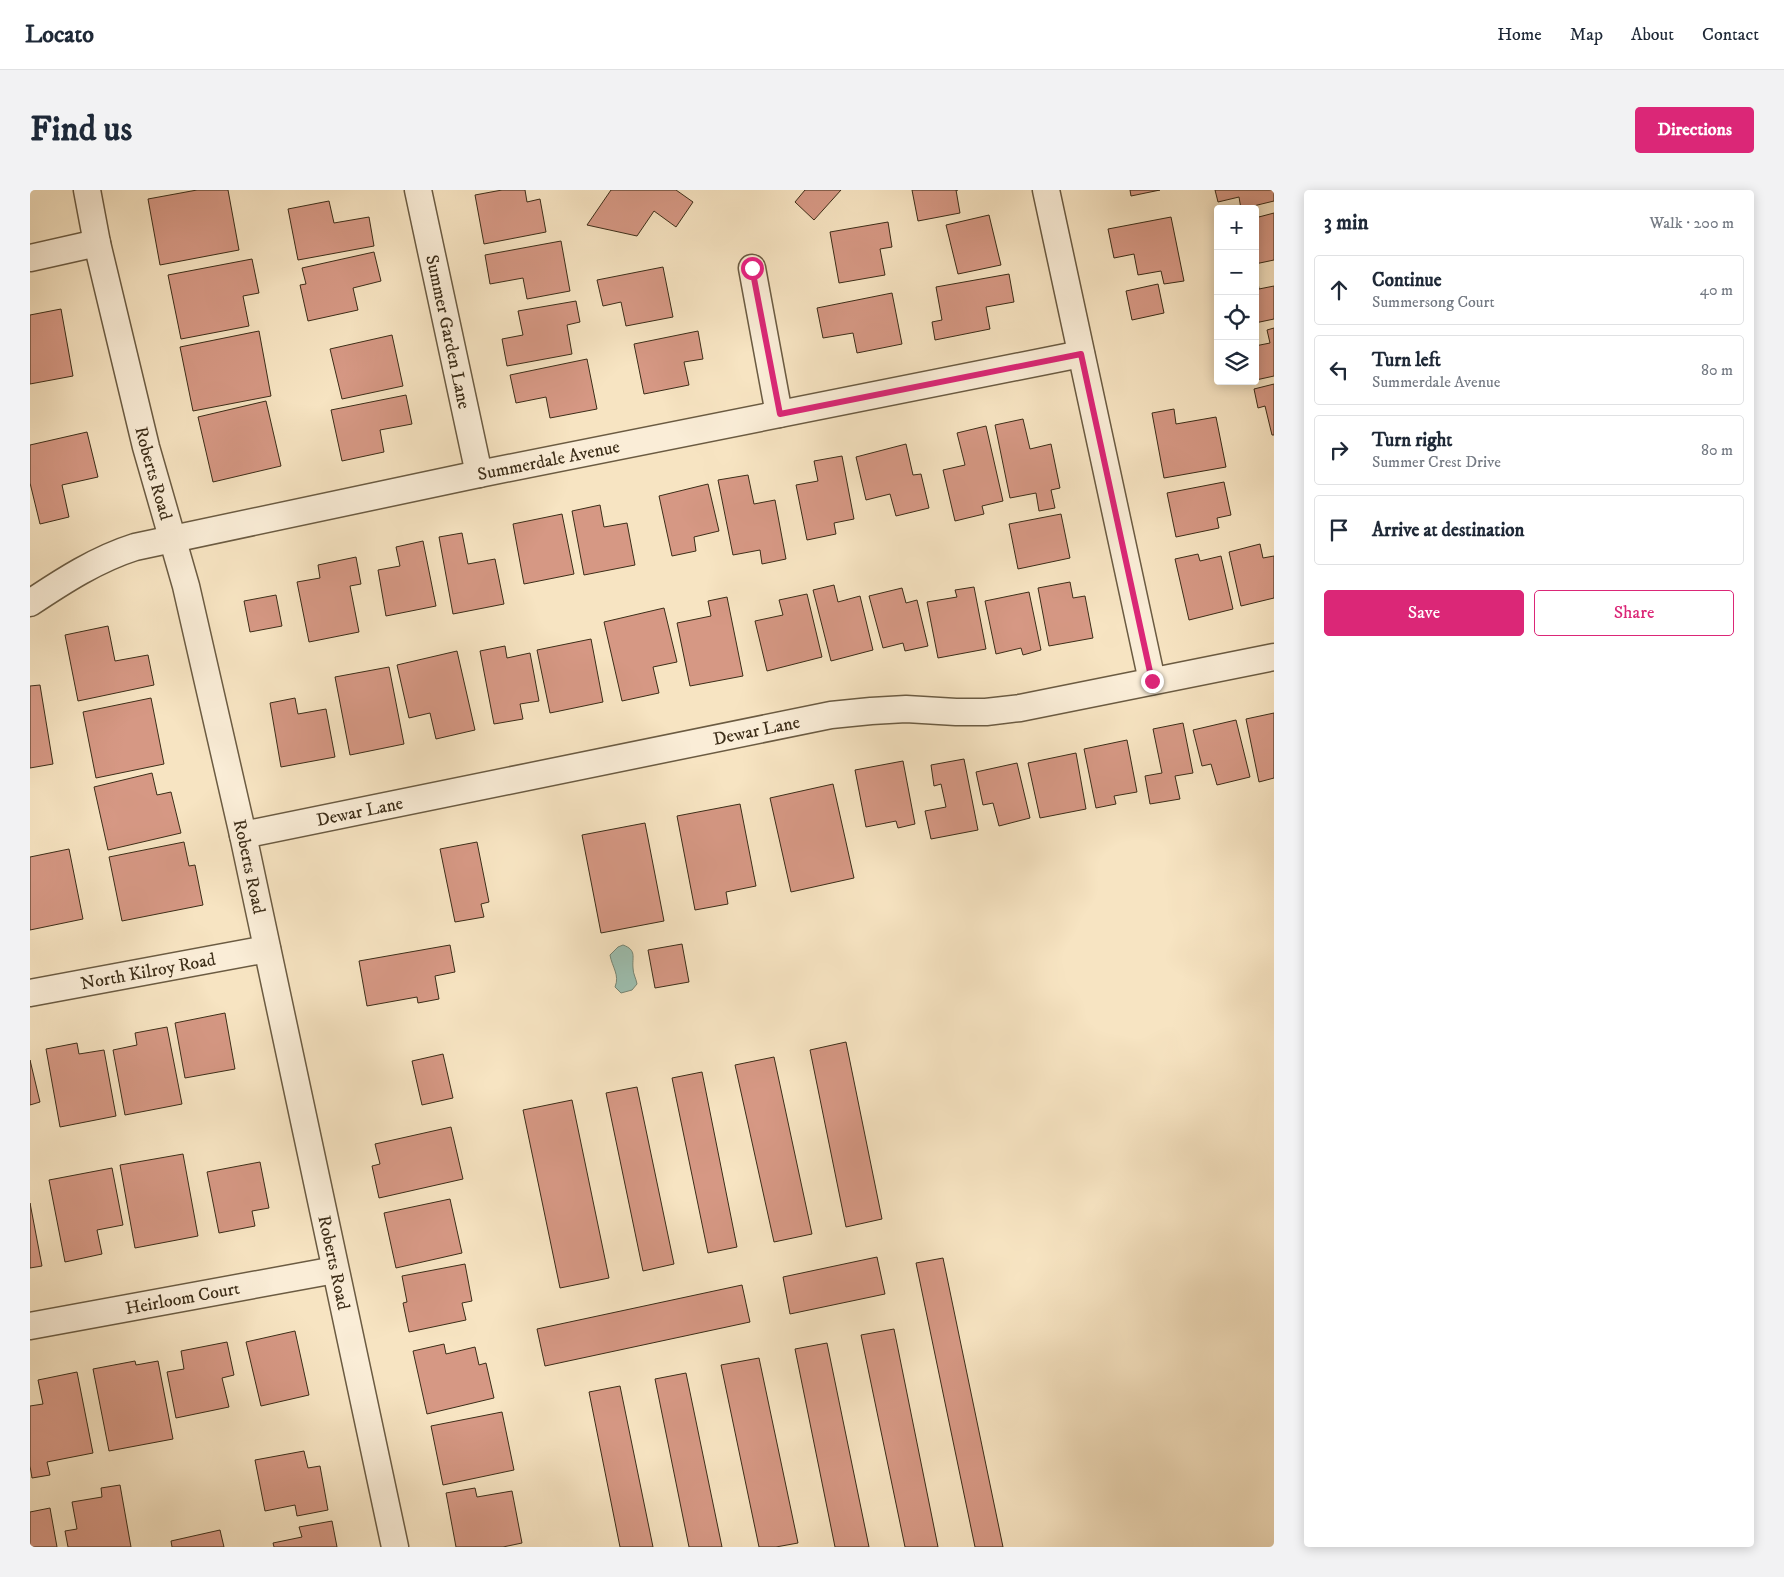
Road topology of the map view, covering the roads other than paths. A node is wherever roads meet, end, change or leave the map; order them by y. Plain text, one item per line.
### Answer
1 (86, 190) edge
2 (418, 190) edge
3 (1046, 190) edge
4 (97, 243) junction
5 (30, 258) edge
6 (752, 268) dead end
7 (1081, 354) junction
8 (780, 414) junction
9 (479, 474) junction
10 (172, 539) junction
11 (30, 603) edge
12 (1274, 657) edge
13 (1152, 681) junction
14 (243, 835) junction
15 (267, 949) junction
16 (30, 993) edge
17 (335, 1270) junction
18 (30, 1326) edge
19 (394, 1547) edge

1 - 4 street, Roberts Road
2 - 9 street, Summer Garden Lane
3 - 7 street
4 - 5 street
4 - 10 street, Roberts Road
6 - 8 street
7 - 8 street, Summerdale Avenue
7 - 13 street
8 - 9 street, Summerdale Avenue
9 - 10 street, Summerdale Avenue
10 - 11 street, Summerdale Avenue
10 - 14 street, Roberts Road
12 - 13 street, Dewar Lane
13 - 14 street, Dewar Lane
14 - 15 street, Roberts Road
15 - 16 street, North Kilroy Road
15 - 17 street, Roberts Road
17 - 18 street, Heirloom Court
17 - 19 street, Roberts Road

